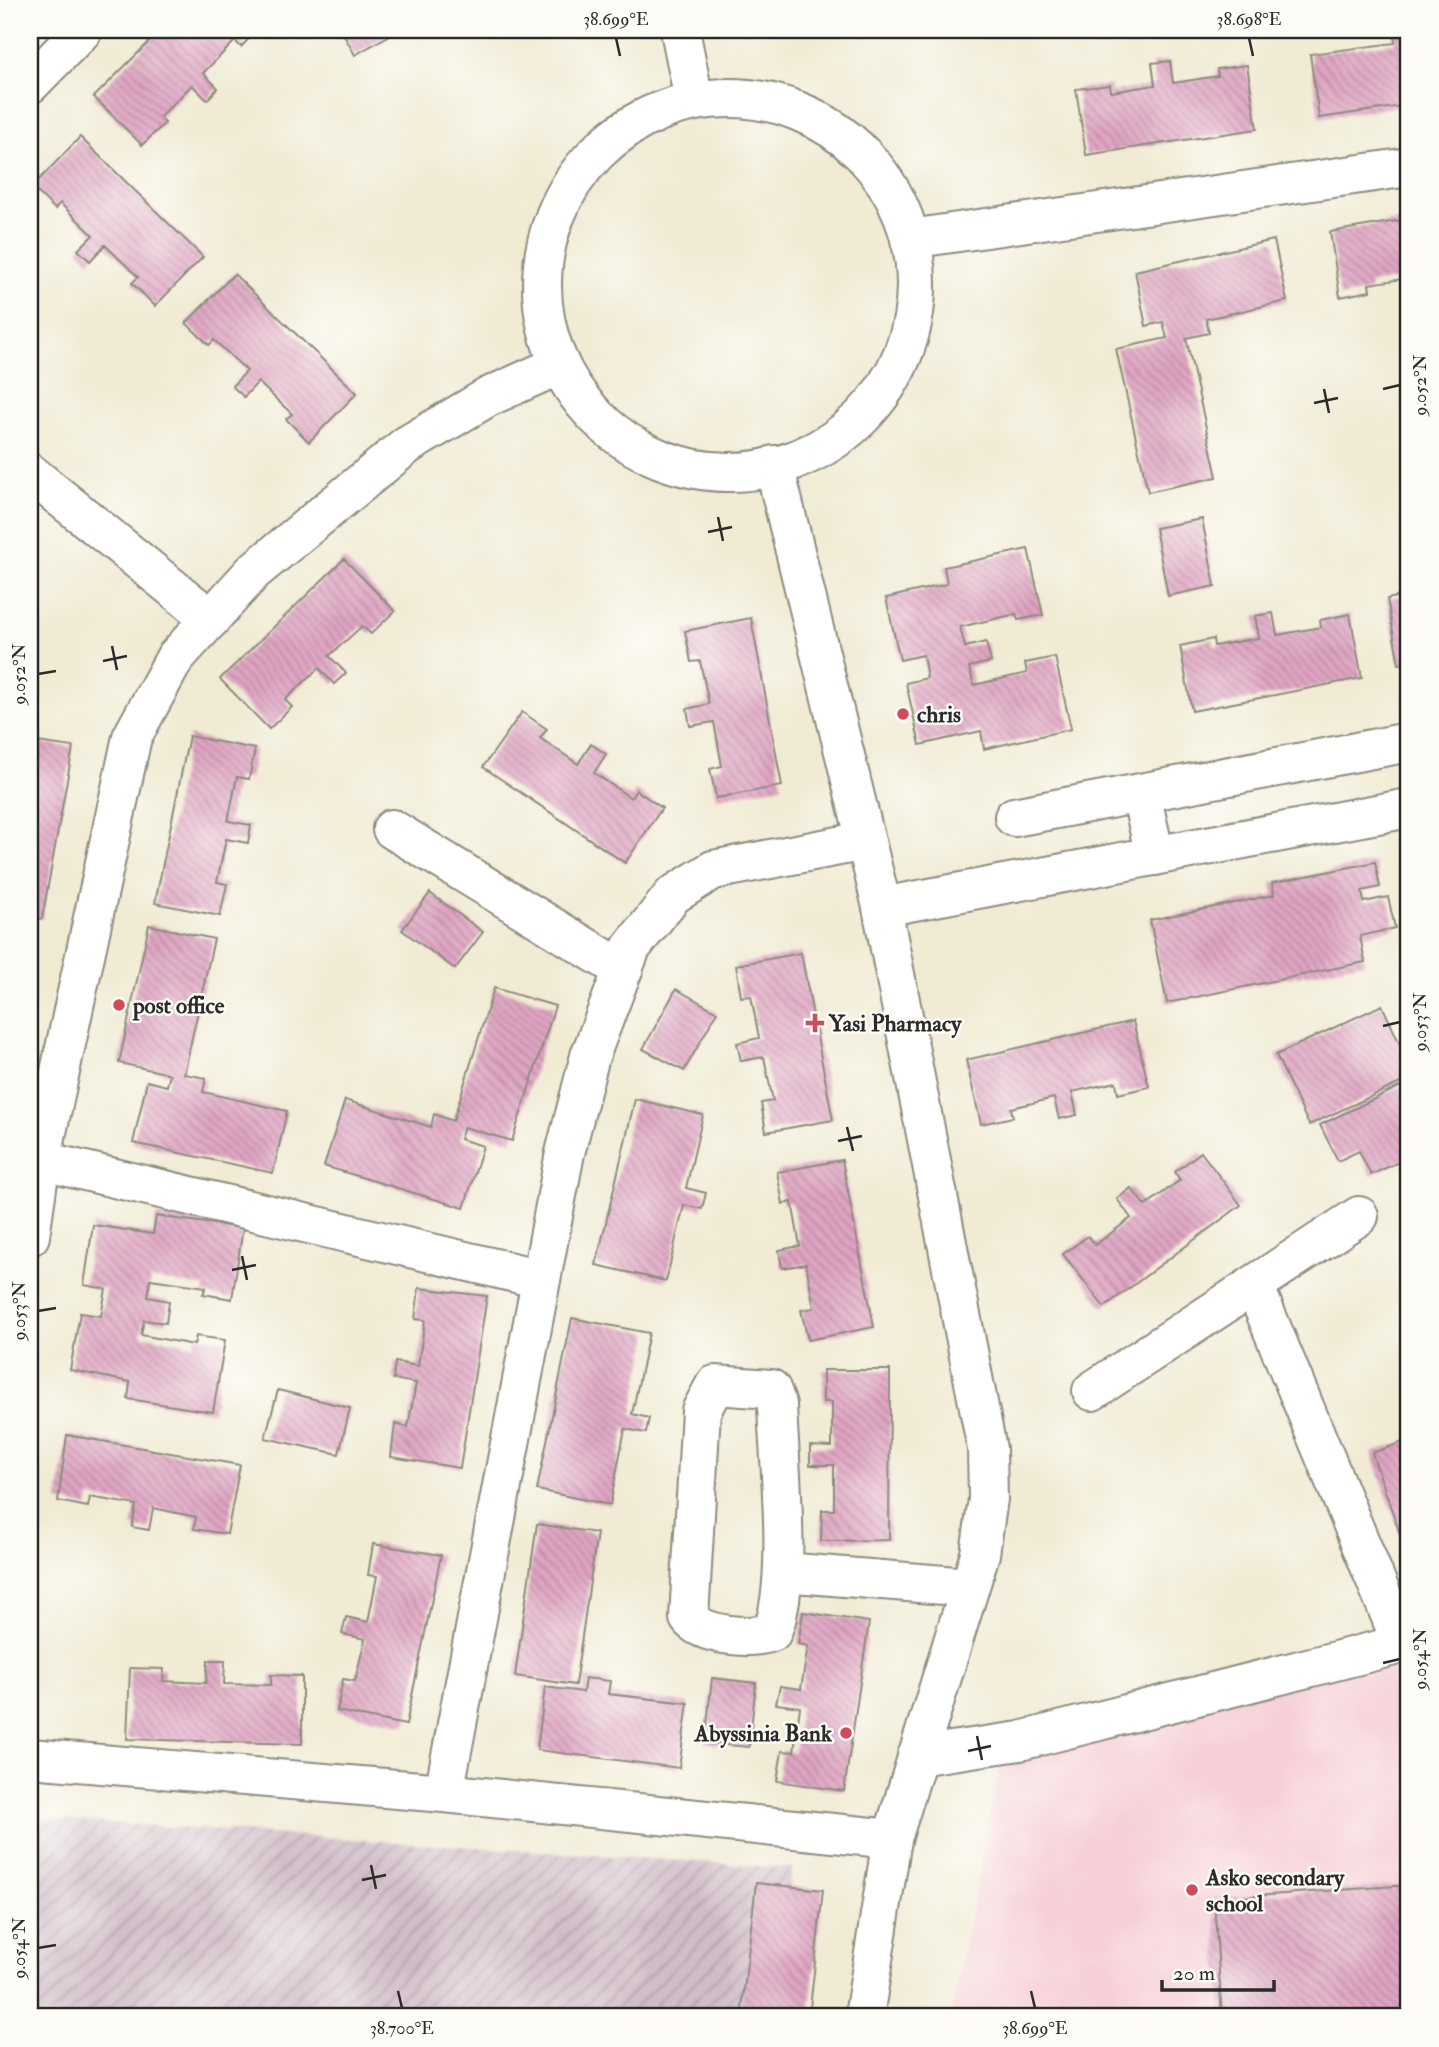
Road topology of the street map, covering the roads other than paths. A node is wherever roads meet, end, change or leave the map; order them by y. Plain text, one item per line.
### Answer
1 (83, 30) edge
2 (680, 30) edge
3 (30, 84) edge
4 (694, 100) junction
5 (1409, 167) edge
6 (910, 239) junction
7 (559, 365) junction
8 (774, 465) junction
9 (30, 473) edge
10 (211, 619) junction
11 (1409, 742) edge
12 (1141, 794) junction
13 (1409, 808) edge
14 (1014, 817) dead end
15 (391, 829) dead end
16 (865, 841) junction
17 (1155, 856) junction
18 (882, 907) junction
19 (623, 970) junction
20 (36, 1159) edge
21 (1359, 1216) dead end
22 (30, 1236) edge
23 (541, 1279) junction
24 (1254, 1285) junction
25 (1092, 1391) dead end
26 (783, 1572) junction
27 (969, 1587) junction
28 (1406, 1645) edge
29 (917, 1756) junction
30 (30, 1758) edge
31 (444, 1793) junction
32 (892, 1839) junction
33 (864, 2017) edge

1 - 3 street
2 - 4 street
4 - 6 street
4 - 7 street
5 - 6 street
6 - 8 street
7 - 8 street
7 - 10 street
8 - 16 street
9 - 10 street
10 - 20 street
11 - 12 street
12 - 14 street
12 - 17 street
13 - 17 street
15 - 19 street
16 - 18 street
16 - 19 street
17 - 18 street
18 - 27 street
19 - 23 street
20 - 22 street
20 - 23 street
21 - 24 street
23 - 31 street
24 - 25 street
24 - 28 street
26 - 26 street
26 - 27 street
27 - 29 street
28 - 29 street
29 - 32 street
30 - 31 street
31 - 32 street
32 - 33 street

